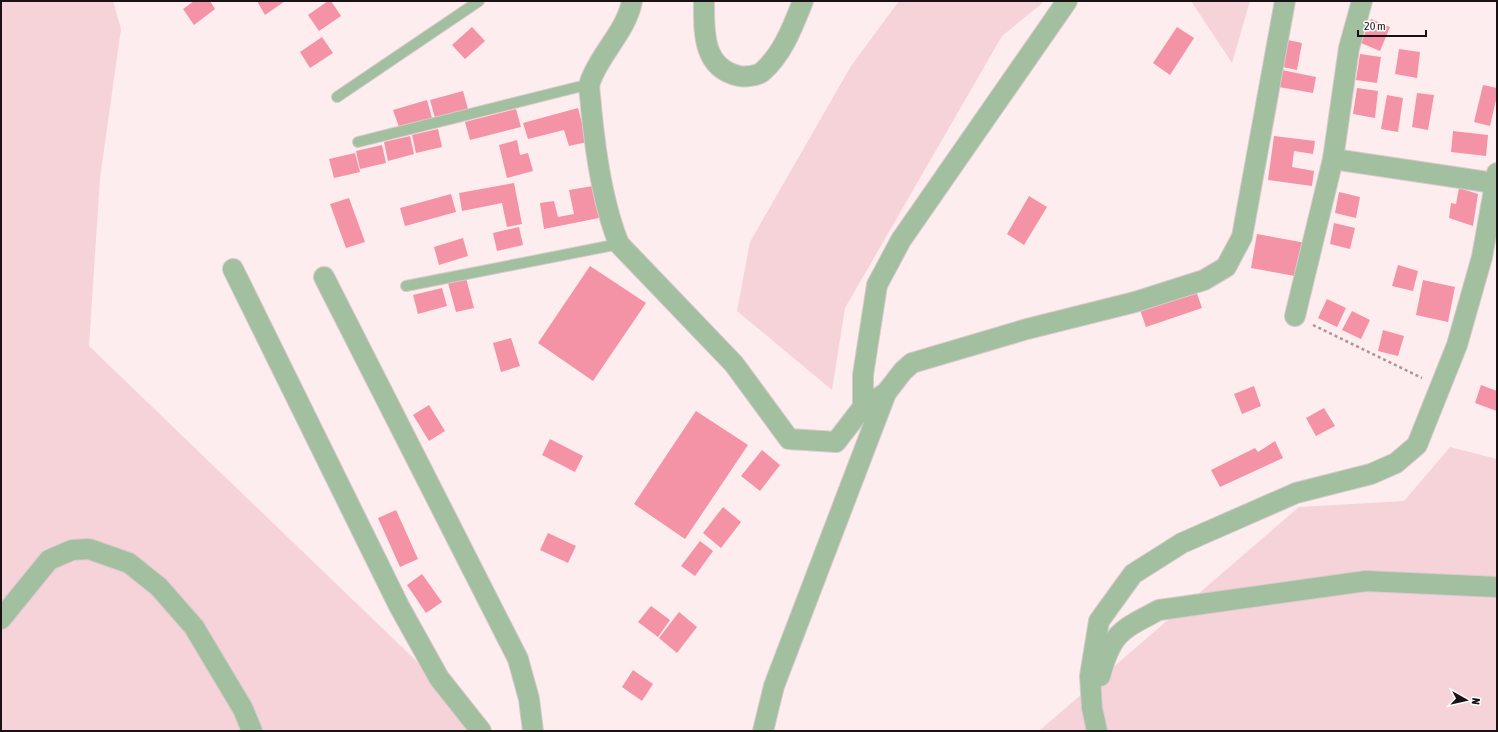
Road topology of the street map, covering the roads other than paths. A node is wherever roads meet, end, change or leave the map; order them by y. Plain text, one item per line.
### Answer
1 (478, 1) edge
2 (632, 1) edge
3 (704, 1) edge
4 (803, 1) edge
5 (1067, 1) edge
6 (1285, 1) edge
7 (1362, 1) edge
8 (590, 84) junction
9 (337, 97) dead end
10 (358, 142) dead end
11 (1333, 160) junction
12 (1496, 180) edge
13 (618, 244) junction
14 (233, 268) dead end
15 (324, 277) dead end
16 (406, 286) dead end
17 (1295, 316) road end
18 (886, 393) junction
19 (862, 407) junction
20 (1497, 587) edge
21 (1, 619) edge
22 (1092, 708) junction
23 (252, 731) edge
24 (481, 731) edge
25 (532, 731) edge
26 (763, 731) edge
27 (1097, 731) edge

1 - 9 lane
2 - 8 street
3 - 4 street
5 - 19 street
6 - 18 street
7 - 11 street
8 - 10 lane
8 - 13 street
11 - 12 street
11 - 17 street
12 - 22 street
13 - 16 lane
13 - 19 street
14 - 24 street
15 - 25 street
18 - 19 street
18 - 26 street
20 - 22 street
21 - 23 street
22 - 27 street

